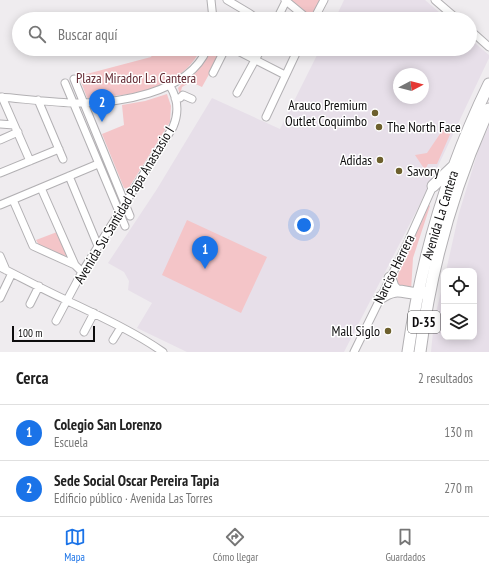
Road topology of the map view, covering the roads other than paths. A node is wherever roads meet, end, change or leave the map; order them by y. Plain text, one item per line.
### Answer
1 (211, 0) edge
2 (227, 0) edge
3 (285, 0) edge
4 (324, 0) edge
5 (435, 0) edge
6 (212, 12) edge
7 (247, 12) edge
8 (280, 12) edge
9 (300, 12) edge
10 (318, 12) edge
11 (449, 12) edge
12 (477, 36) edge
13 (489, 47) edge
14 (204, 56) edge
15 (222, 56) edge
16 (248, 56) edge
17 (258, 56) edge
18 (294, 56) edge
19 (256, 60) junction
20 (213, 73) dead end
21 (285, 75) junction
22 (74, 79) dead end
23 (65, 83) dead end
24 (489, 84) edge
25 (170, 86) junction
26 (237, 93) dead end
27 (1, 97) edge
28 (176, 98) junction
29 (192, 99) dead end
30 (38, 100) junction
31 (73, 103) junction
32 (84, 103) junction
33 (489, 109) edge
34 (266, 117) dead end
35 (0, 124) edge
36 (14, 125) junction
37 (18, 132) junction
38 (0, 140) edge
39 (59, 149) junction
40 (63, 159) dead end
41 (30, 161) junction
42 (98, 164) junction
43 (455, 165) junction
44 (0, 173) edge
45 (69, 176) junction
46 (433, 186) junction
47 (40, 188) junction
48 (452, 188) junction
49 (13, 200) junction
50 (125, 202) junction
51 (0, 205) edge
52 (119, 212) junction
53 (130, 216) dead end
54 (125, 226) dead end
55 (98, 246) junction
56 (0, 256) edge
57 (74, 265) junction
58 (6, 270) edge
59 (82, 272) junction
60 (390, 278) junction
61 (39, 286) junction
62 (396, 290) junction
63 (429, 292) junction
64 (418, 294) junction
65 (0, 298) edge
66 (380, 298) junction
67 (66, 300) junction
68 (30, 304) dead end
69 (94, 313) junction
70 (56, 321) dead end
71 (120, 327) junction
72 (84, 332) dead end
73 (113, 340) dead end
74 (163, 352) edge
75 (354, 352) edge
76 (408, 352) edge
77 (420, 352) edge

1 - 6 street
2 - 7 street
3 - 8 street
3 - 9 street
4 - 10 street
5 - 11 street
12 - 13 street
14 - 25 street
15 - 20 street
16 - 19 street
17 - 19 street
18 - 21 street
19 - 21 street
19 - 26 street
21 - 34 street
22 - 32 street
23 - 31 street
24 - 43 highway, Avenida La Cantera / D-35
25 - 28 street, Avenida Su Santidad Papa Anastasio I
25 - 32 street
27 - 30 street
27 - 36 street
28 - 29 street
28 - 50 street, Avenida Su Santidad Papa Anastasio I
30 - 31 street
30 - 39 street
31 - 32 street
31 - 42 street
32 - 50 street
33 - 48 highway, Avenida La Cantera / D-35
35 - 36 street
36 - 37 street
37 - 38 street
37 - 41 street
39 - 40 street
39 - 41 street
41 - 44 street
42 - 45 street
42 - 52 street
43 - 46 highway
43 - 48 highway, Avenida La Cantera / D-35
45 - 47 street
45 - 55 street
46 - 48 highway
46 - 60 street, Narciso Herrera
47 - 49 street
47 - 57 street
48 - 63 highway, Avenida La Cantera / D-35
48 - 64 highway, Avenida La Cantera / D-35
49 - 51 street
49 - 57 street
50 - 52 street, Avenida Su Santidad Papa Anastasio I
50 - 53 street
52 - 54 street
52 - 55 street, Avenida Su Santidad Papa Anastasio I
55 - 59 street, Avenida Su Santidad Papa Anastasio I
56 - 58 street
57 - 59 street
58 - 61 street
58 - 65 street
59 - 67 street, Avenida Su Santidad Papa Anastasio I
60 - 62 highway
60 - 66 street, Narciso Herrera
61 - 67 street
61 - 68 street
62 - 64 highway
62 - 66 highway
63 - 64 highway
63 - 77 highway, Avenida La Cantera / D-35
64 - 76 highway, Avenida La Cantera / D-35
66 - 75 street, Narciso Herrera
67 - 69 street
67 - 70 street, Avenida Su Santidad Papa Anastasio I
69 - 71 street
69 - 72 street
71 - 73 street
71 - 74 street

